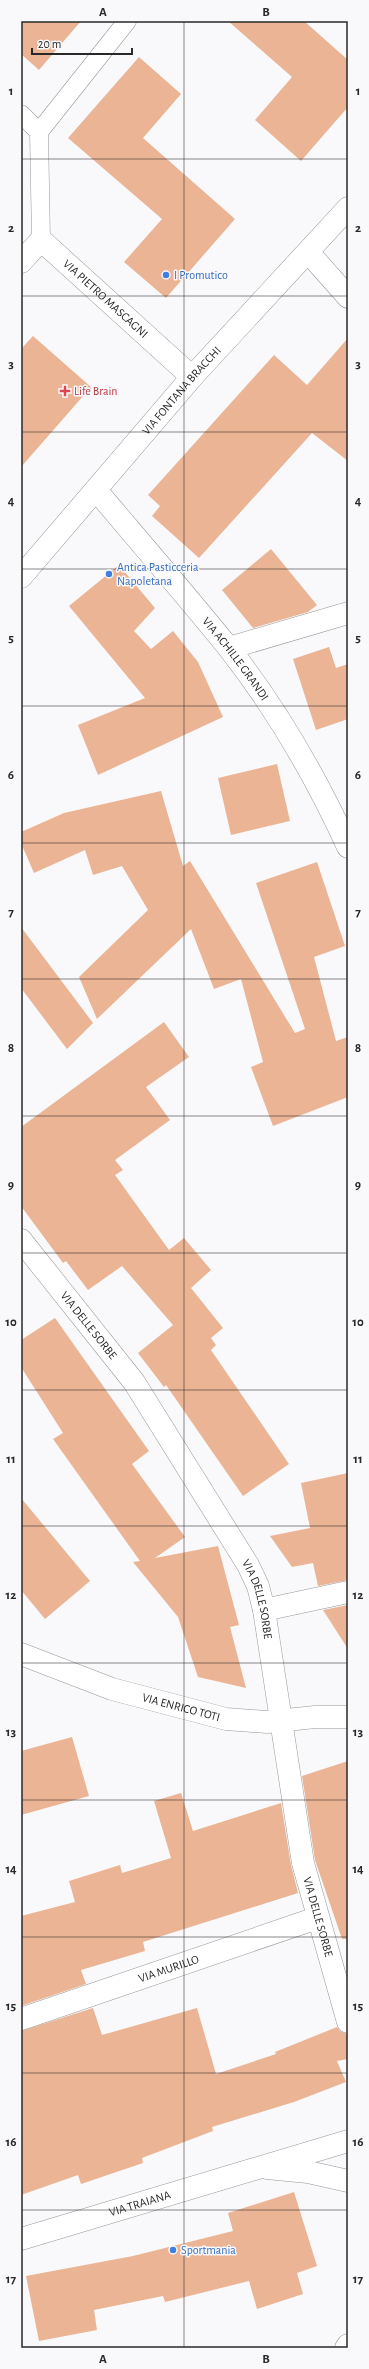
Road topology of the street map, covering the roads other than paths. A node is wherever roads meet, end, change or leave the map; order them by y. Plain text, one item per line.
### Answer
1 (127, 21) edge
2 (21, 114) edge
3 (39, 132) junction
4 (348, 208) edge
5 (41, 240) junction
6 (308, 252) junction
7 (21, 262) edge
8 (348, 296) edge
9 (192, 377) junction
10 (96, 490) junction
11 (21, 577) edge
12 (348, 613) edge
13 (229, 648) junction
14 (348, 847) edge
15 (21, 1240) edge
16 (348, 1592) edge
17 (264, 1610) junction
18 (21, 1654) edge
19 (348, 1717) edge
20 (281, 1721) junction
21 (317, 1918) junction
22 (21, 2019) edge
23 (348, 2022) edge
24 (348, 2141) edge
25 (258, 2167) junction
26 (348, 2181) edge
27 (21, 2239) edge
28 (348, 2345) edge
29 (346, 2348) edge

1 - 3 lane
2 - 3 lane
3 - 5 lane
4 - 6 street, VIA FONTANA BRACCHI
5 - 7 street
5 - 9 street, VIA PIETRO MASCAGNI
6 - 8 street
6 - 9 street, VIA FONTANA BRACCHI
9 - 10 street, VIA FONTANA BRACCHI
10 - 11 street, VIA FONTANA BRACCHI
10 - 13 street, VIA ACHILLE GRANDI
12 - 13 street
13 - 14 street, VIA ACHILLE GRANDI
15 - 17 street, VIA DELLE SORBE
16 - 17 street
17 - 20 street, VIA DELLE SORBE
18 - 20 street, VIA ENRICO TOTI
19 - 20 street, VIA ENRICO TOTI
20 - 21 street, VIA DELLE SORBE
21 - 22 street, VIA MURILLO
21 - 23 street, VIA DELLE SORBE
24 - 25 street, VIA TRAIANA
25 - 26 street, VIA TRAIANA
25 - 27 street, VIA TRAIANA
28 - 29 street

